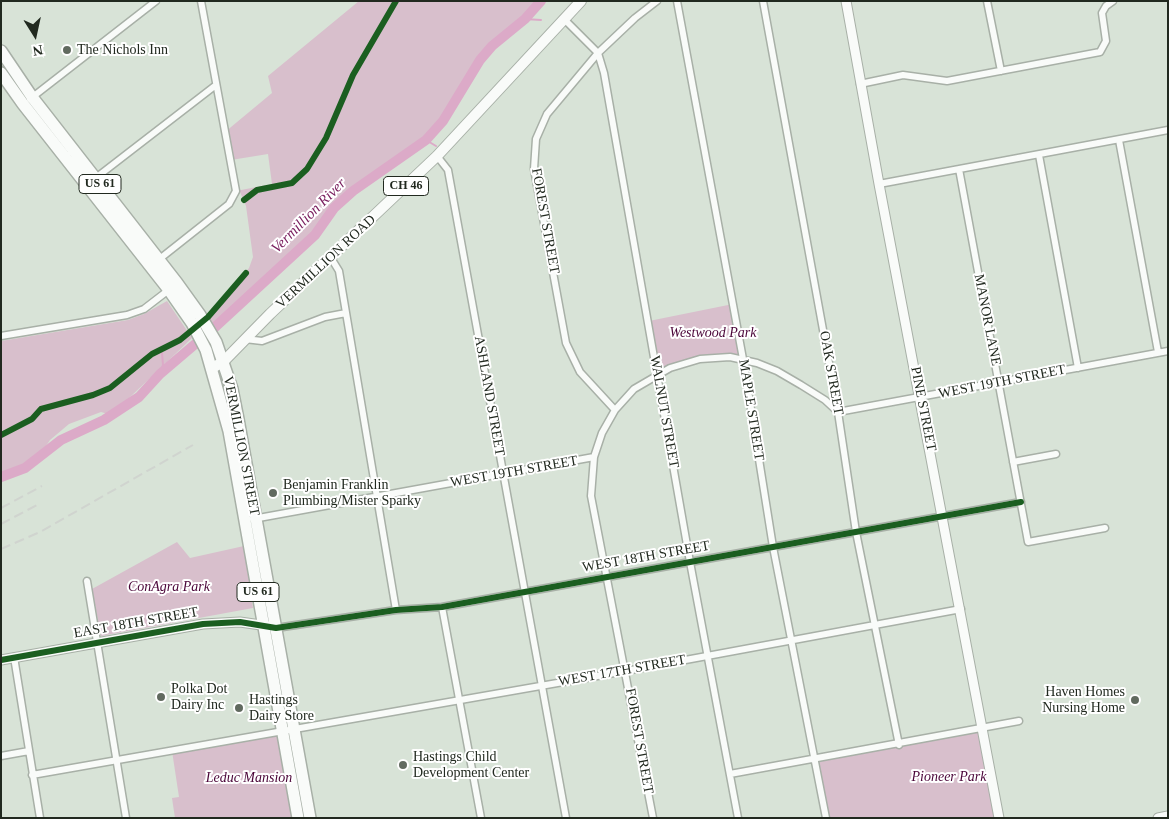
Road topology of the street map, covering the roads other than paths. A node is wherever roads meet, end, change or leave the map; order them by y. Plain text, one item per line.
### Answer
1 (156, 1) edge
2 (201, 1) edge
3 (581, 1) edge
4 (657, 1) edge
5 (677, 1) edge
6 (763, 1) edge
7 (846, 1) edge
8 (987, 1) edge
9 (1113, 1) edge
10 (564, 19) junction
11 (1, 51) edge
12 (598, 53) junction
13 (1001, 71) junction
14 (1, 73) edge
15 (860, 84) junction
16 (216, 85) junction
17 (27, 101) junction
18 (1168, 130) edge
19 (1119, 140) junction
20 (1039, 155) junction
21 (436, 156) junction
22 (959, 169) junction
23 (91, 182) junction
24 (879, 184) junction
25 (331, 258) junction
26 (155, 263) junction
27 (173, 286) junction
28 (346, 313) junction
29 (196, 319) junction
30 (1, 336) edge
31 (245, 339) junction
32 (216, 342) junction
33 (1168, 351) edge
34 (1158, 352) junction
35 (743, 359) junction
36 (224, 362) junction
37 (212, 368) junction
38 (1078, 368) junction
39 (658, 373) junction
40 (998, 383) junction
41 (920, 398) junction
42 (614, 410) junction
43 (838, 412) junction
44 (1056, 454) dead end
45 (594, 457) junction
46 (1013, 462) junction
47 (503, 474) junction
48 (378, 496) junction
49 (1021, 502) junction
50 (943, 516) junction
51 (251, 520) junction
52 (1105, 528) dead end
53 (856, 532) junction
54 (773, 547) junction
55 (690, 562) junction
56 (606, 577) junction
57 (87, 581) dead end
58 (524, 592) junction
59 (442, 606) junction
60 (960, 609) junction
61 (396, 610) junction
62 (876, 625) junction
63 (270, 627) junction
64 (793, 640) junction
65 (98, 643) junction
66 (707, 655) junction
67 (14, 657) junction
68 (1, 660) edge
69 (626, 671) junction
70 (542, 685) junction
71 (460, 700) junction
72 (1019, 721) dead end
73 (983, 728) junction
74 (288, 730) junction
75 (899, 745) junction
76 (29, 751) junction
77 (1, 756) edge
78 (815, 759) junction
79 (117, 760) junction
80 (730, 774) junction
81 (32, 775) junction
82 (1168, 816) edge
83 (40, 818) edge
84 (126, 818) edge
85 (298, 818) edge
86 (310, 818) edge
87 (481, 818) edge
88 (566, 818) edge
89 (653, 818) edge
90 (738, 818) edge
91 (826, 818) edge
92 (998, 818) edge
93 (1158, 818) edge

1 - 17 street
2 - 16 street
3 - 10 main road, VERMILLION ROAD / CH 46
4 - 12 street, FOREST STREET
5 - 35 street, MAPLE STREET
6 - 43 street, OAK STREET
7 - 15 street, PINE STREET
8 - 13 street
9 - 13 street
10 - 12 street, WALNUT STREET
10 - 21 main road, VERMILLION ROAD / CH 46
11 - 17 highway, VERMILLION STREET / US 61
12 - 39 street, WALNUT STREET
12 - 42 street, FOREST STREET
13 - 15 street
14 - 17 highway, VERMILLION STREET / US 61
15 - 24 street, PINE STREET
16 - 23 street
16 - 26 street
17 - 23 highway, VERMILLION STREET / US 61
18 - 19 street
19 - 20 street
19 - 34 street
20 - 22 street
20 - 38 street
21 - 25 main road, VERMILLION ROAD / CH 46
21 - 47 street, ASHLAND STREET
22 - 24 street
22 - 40 street, MANOR LANE
23 - 26 highway, VERMILLION STREET / US 61
24 - 41 street, PINE STREET
25 - 28 street
25 - 31 main road, VERMILLION ROAD / CH 46
26 - 27 highway, VERMILLION STREET / US 61
27 - 29 highway, VERMILLION STREET / US 61
27 - 30 street
28 - 31 street
28 - 48 street
29 - 32 highway, VERMILLION STREET / US 61
29 - 37 highway, VERMILLION STREET / US 61
31 - 32 main road
31 - 36 main road, VERMILLION ROAD / CH 46
32 - 36 highway, VERMILLION STREET / US 61
33 - 34 street, WEST 19TH STREET
34 - 38 street, WEST 19TH STREET
35 - 39 street, WEST 19TH STREET
35 - 43 street, WEST 19TH STREET
35 - 54 street, MAPLE STREET
36 - 37 main road, VERMILLION ROAD / CH 46
36 - 51 highway, VERMILLION STREET / US 61
37 - 51 highway, VERMILLION STREET / US 61
38 - 40 street, WEST 19TH STREET
39 - 42 street, WEST 19TH STREET
39 - 55 street, WALNUT STREET
40 - 41 street, WEST 19TH STREET
40 - 46 street, MANOR LANE
41 - 43 street, WEST 19TH STREET
41 - 50 street, PINE STREET
42 - 45 street, WEST 19TH STREET
43 - 53 street, OAK STREET
44 - 46 street
45 - 47 street, WEST 19TH STREET
45 - 56 street, FOREST STREET
46 - 49 street, MANOR LANE
47 - 48 street, WEST 19TH STREET
47 - 58 street, ASHLAND STREET
48 - 51 street, WEST 19TH STREET
48 - 61 street
49 - 50 street, WEST 18TH STREET
49 - 52 street, MANOR LANE
50 - 53 street, WEST 18TH STREET
50 - 60 street, PINE STREET
51 - 63 highway, VERMILLION STREET / US 61
53 - 54 street, WEST 18TH STREET
53 - 62 street, OAK STREET
54 - 55 street, WEST 18TH STREET
54 - 64 street, MAPLE STREET
55 - 56 street, WEST 18TH STREET
55 - 66 street, WALNUT STREET
56 - 58 street, WEST 18TH STREET
56 - 69 street, FOREST STREET
57 - 65 street
58 - 59 street, WEST 18TH STREET
58 - 70 street, ASHLAND STREET
59 - 61 street, WEST 18TH STREET
59 - 71 street
60 - 62 street, WEST 17TH STREET
60 - 73 street, PINE STREET
61 - 63 street, WEST 18TH STREET
62 - 64 street, WEST 17TH STREET
62 - 75 street, OAK STREET
63 - 65 street, EAST 18TH STREET
63 - 74 highway, VERMILLION STREET / US 61
64 - 66 street, WEST 17TH STREET
64 - 78 street, MAPLE STREET
65 - 67 street, EAST 18TH STREET
65 - 79 street
66 - 69 street, WEST 17TH STREET
66 - 80 street, WALNUT STREET
67 - 68 street, EAST 18TH STREET
67 - 76 street
69 - 70 street, WEST 17TH STREET
69 - 89 street, FOREST STREET
70 - 71 street, WEST 17TH STREET
70 - 88 street, ASHLAND STREET
71 - 74 street, WEST 17TH STREET
71 - 87 street
72 - 73 street
73 - 75 street
73 - 92 street, PINE STREET
74 - 79 street, WEST 17TH STREET
74 - 85 highway, VERMILLION STREET / US 61
74 - 86 highway, VERMILLION STREET / US 61
75 - 78 street
76 - 77 street
76 - 81 street
78 - 80 street
78 - 91 street, MAPLE STREET
79 - 81 street, WEST 17TH STREET
79 - 84 street
80 - 90 street, WALNUT STREET
81 - 83 street
82 - 93 street

